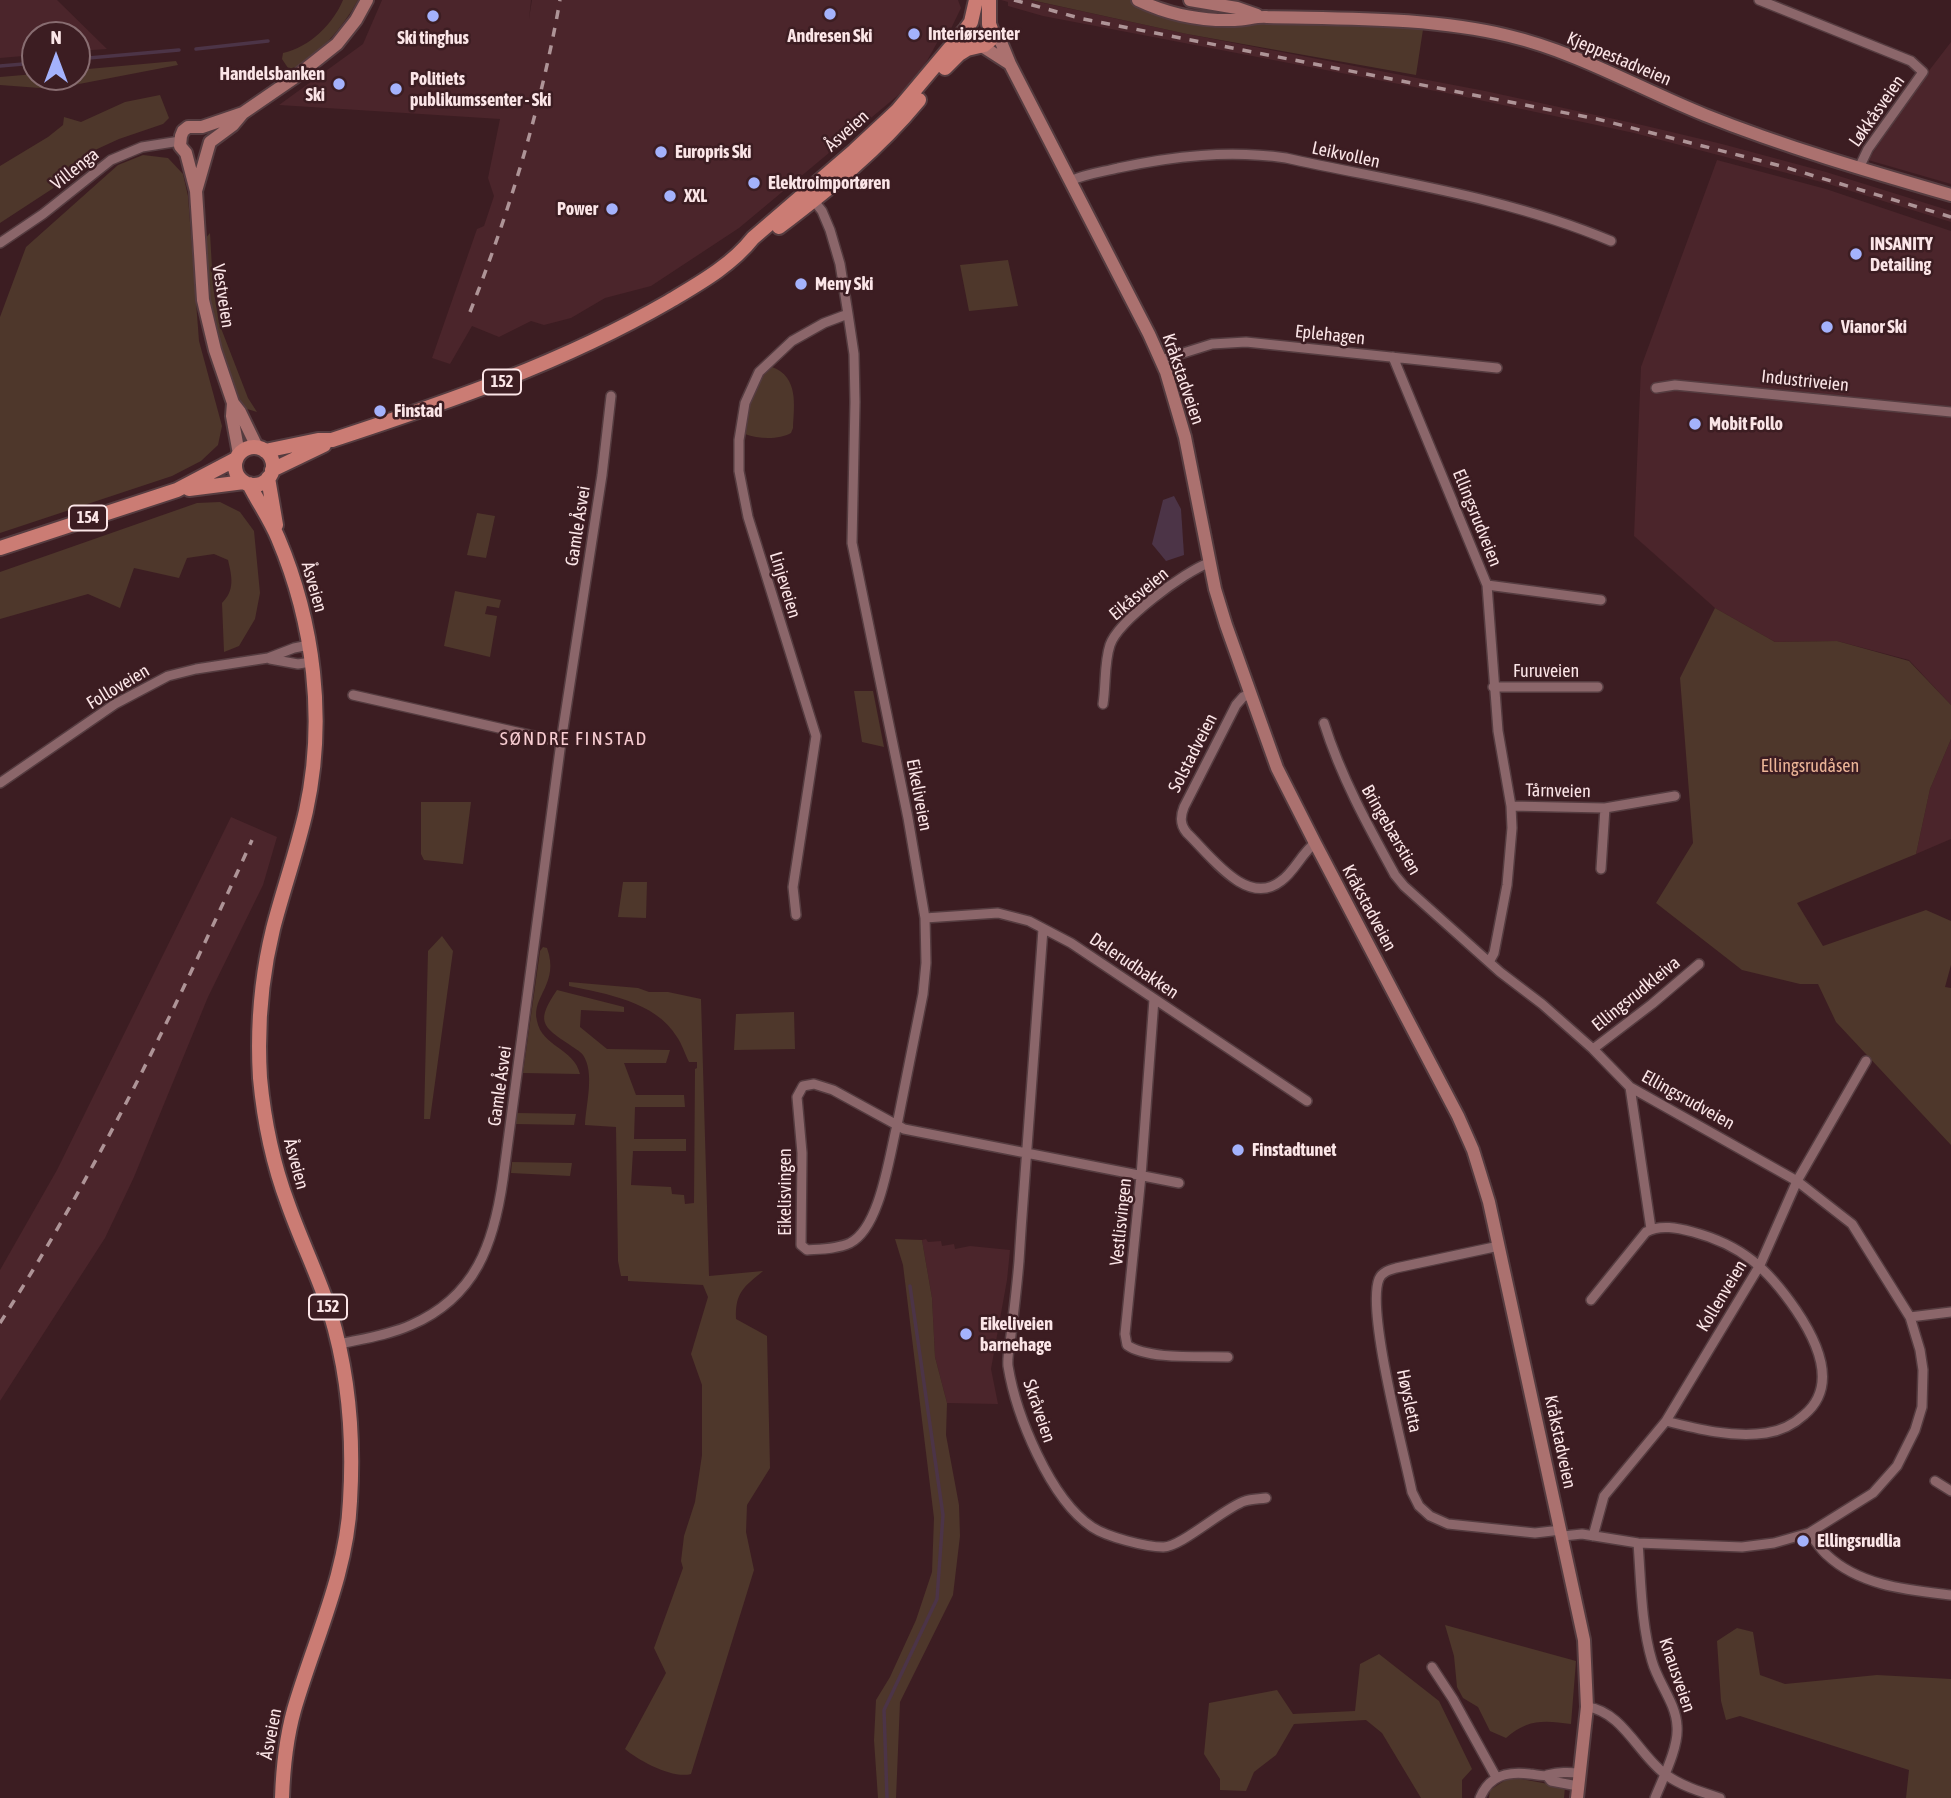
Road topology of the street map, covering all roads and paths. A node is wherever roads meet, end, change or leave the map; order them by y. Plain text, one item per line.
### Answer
1 (367, 0) edge
2 (976, 0) edge
3 (989, 0) edge
4 (1138, 0) edge
5 (1190, 0) edge
6 (1759, 0) edge
7 (1260, 16) junction
8 (969, 26) junction
9 (991, 28) junction
10 (979, 46) junction
11 (1010, 64) junction
12 (243, 113) junction
13 (202, 127) junction
14 (183, 147) junction
15 (208, 147) junction
16 (1859, 168) junction
17 (1070, 181) junction
18 (196, 191) junction
19 (1951, 195) edge
20 (811, 196) junction
21 (1611, 241) dead end
22 (0, 243) edge
23 (848, 314) junction
24 (1393, 357) junction
25 (1161, 360) junction
26 (1497, 368) dead end
27 (1656, 388) dead end
28 (611, 396) dead end
29 (233, 403) junction
30 (1951, 411) edge
31 (332, 439) junction
32 (261, 449) junction
33 (238, 456) junction
34 (270, 474) junction
35 (246, 483) junction
36 (177, 490) junction
37 (276, 534) junction
38 (0, 548) edge
39 (1209, 563) junction
40 (1487, 585) junction
41 (1601, 600) dead end
42 (309, 645) junction
43 (268, 658) junction
44 (311, 662) junction
45 (1493, 687) junction
46 (1598, 687) dead end
47 (1250, 694) junction
48 (353, 695) dead end
49 (1103, 704) dead end
50 (1324, 723) dead end
51 (561, 742) junction
52 (0, 783) edge
53 (1675, 796) dead end
54 (1511, 806) junction
55 (1605, 808) junction
56 (1315, 844) junction
57 (1601, 869) dead end
58 (796, 915) dead end
59 (925, 918) junction
60 (1043, 929) junction
61 (1489, 961) junction
62 (1699, 964) dead end
63 (1154, 999) junction
64 (1592, 1049) junction
65 (1866, 1061) dead end
66 (1630, 1087) junction
67 (1307, 1101) dead end
68 (897, 1125) junction
69 (1025, 1154) junction
70 (1142, 1177) junction
71 (1797, 1181) junction
72 (1179, 1183) dead end
73 (1651, 1230) junction
74 (1499, 1246) junction
75 (1760, 1265) junction
76 (1591, 1300) dead end
77 (1951, 1312) edge
78 (1910, 1317) junction
79 (339, 1344) junction
80 (1228, 1357) dead end
81 (1666, 1421) junction
82 (1935, 1481) dead end
83 (1951, 1491) edge
84 (1266, 1498) dead end
85 (1562, 1533) junction
86 (1809, 1533) junction
87 (1593, 1536) junction
88 (1638, 1543) junction
89 (1951, 1595) edge
90 (1432, 1667) dead end
91 (1587, 1707) junction
92 (1580, 1773) junction
93 (1663, 1773) junction
94 (1547, 1776) junction
95 (1496, 1777) junction
96 (1578, 1792) edge
97 (282, 1798) edge
98 (1480, 1798) edge
99 (1655, 1798) edge
100 (1720, 1798) edge

1 - 12 main road
2 - 8 main road, 152
3 - 9 main road
4 - 7 main road, Kjeppestadveien
5 - 7 main road, Kjeppestadveien
6 - 16 street, Løkkåsveien
7 - 16 main road, Kjeppestadveien
8 - 9 main road
8 - 10 main road
8 - 20 main road, Åsveien / 152
9 - 10 main road, 152
9 - 11 main road, Kråkstadveien
10 - 11 main road
10 - 20 main road, Åsveien / 152
11 - 17 main road, Kråkstadveien
12 - 13 main road
12 - 15 main road
13 - 14 main road
13 - 15 main road
14 - 15 main road
14 - 18 main road, Vestveien
14 - 22 street, Villenga
15 - 18 main road, Vestveien
16 - 19 main road, Kjeppestadveien
17 - 21 street, Leikvollen
17 - 25 main road, Kråkstadveien
18 - 29 main road, Vestveien
20 - 23 street, Eikeliveien
20 - 31 main road, Åsveien / 152
23 - 58 street, Linjeveien
23 - 59 street, Eikeliveien
24 - 25 street, Eplehagen
24 - 26 street, Eplehagen
24 - 40 street, Ellingsrudveien
25 - 39 main road, Kråkstadveien
27 - 30 street, Industriveien
28 - 51 street, Gamle Åsvei
29 - 32 main road, Vestveien
29 - 33 main road, Vestveien
31 - 32 main road, Åsveien / 152
31 - 34 main road, Åsveien / 152
32 - 33 main road, 154
32 - 34 main road
33 - 35 main road
33 - 36 main road, 154
34 - 35 main road, 154
34 - 37 main road, Åsveien / 152
35 - 36 main road, 154
35 - 37 main road, Åsveien / 152
36 - 38 main road, 154
37 - 42 main road, Åsveien / 152
39 - 47 main road, Kråkstadveien
39 - 49 street, Eikåsveien
40 - 41 street
40 - 45 street, Ellingsrudveien
42 - 43 street, Folloveien
42 - 44 main road, Åsveien / 152
43 - 44 street, Folloveien
43 - 52 street, Folloveien
44 - 79 main road, Åsveien / 152
45 - 46 street, Furuveien
45 - 54 street, Ellingsrudveien
47 - 56 main road, Kråkstadveien
47 - 56 street, Solstadveien
48 - 51 street
50 - 61 street, Bringebærstien
51 - 79 street, Gamle Åsvei
53 - 55 street, Tårnveien
54 - 55 street, Tårnveien
54 - 61 street, Ellingsrudveien
55 - 57 street, Tårnveien
56 - 74 main road, Kråkstadveien
59 - 60 street, Delerudbakken
59 - 68 street, Eikeliveien
60 - 63 street, Delerudbakken
60 - 69 street, Skråveien
61 - 64 street, Ellingsrudveien
62 - 64 street, Ellingsrudkleiva
63 - 67 street, Delerudbakken
63 - 70 street, Vestlisvingen
64 - 66 street, Ellingsrudveien
65 - 71 street, Kollenveien
66 - 71 street, Ellingsrudveien
66 - 73 street
68 - 68 street, Eikelisvingen
68 - 69 street
69 - 70 street
69 - 84 street, Skråveien
70 - 72 street
70 - 80 street, Vestlisvingen
71 - 75 street, Kollenveien
71 - 78 street, Ellingsrudveien
73 - 75 street
73 - 76 street
74 - 85 main road, Kråkstadveien
74 - 85 street, Høysletta
75 - 81 street, Kollenveien
75 - 81 street
77 - 78 street
78 - 86 street, Ellingsrudveien
79 - 97 main road, Åsveien / 152
81 - 87 street, Kollenveien
82 - 83 street
85 - 87 street, Ellingsrudveien
85 - 91 main road, Kråkstadveien
86 - 88 street, Ellingsrudveien
86 - 89 street
87 - 88 street, Ellingsrudveien
88 - 93 street, Knausveien
90 - 95 street
91 - 92 main road, Kråkstadveien
91 - 93 street
92 - 94 street
92 - 96 main road, Kråkstadveien
93 - 99 street, Knausveien
93 - 100 street
94 - 95 street
94 - 96 street
95 - 98 street

